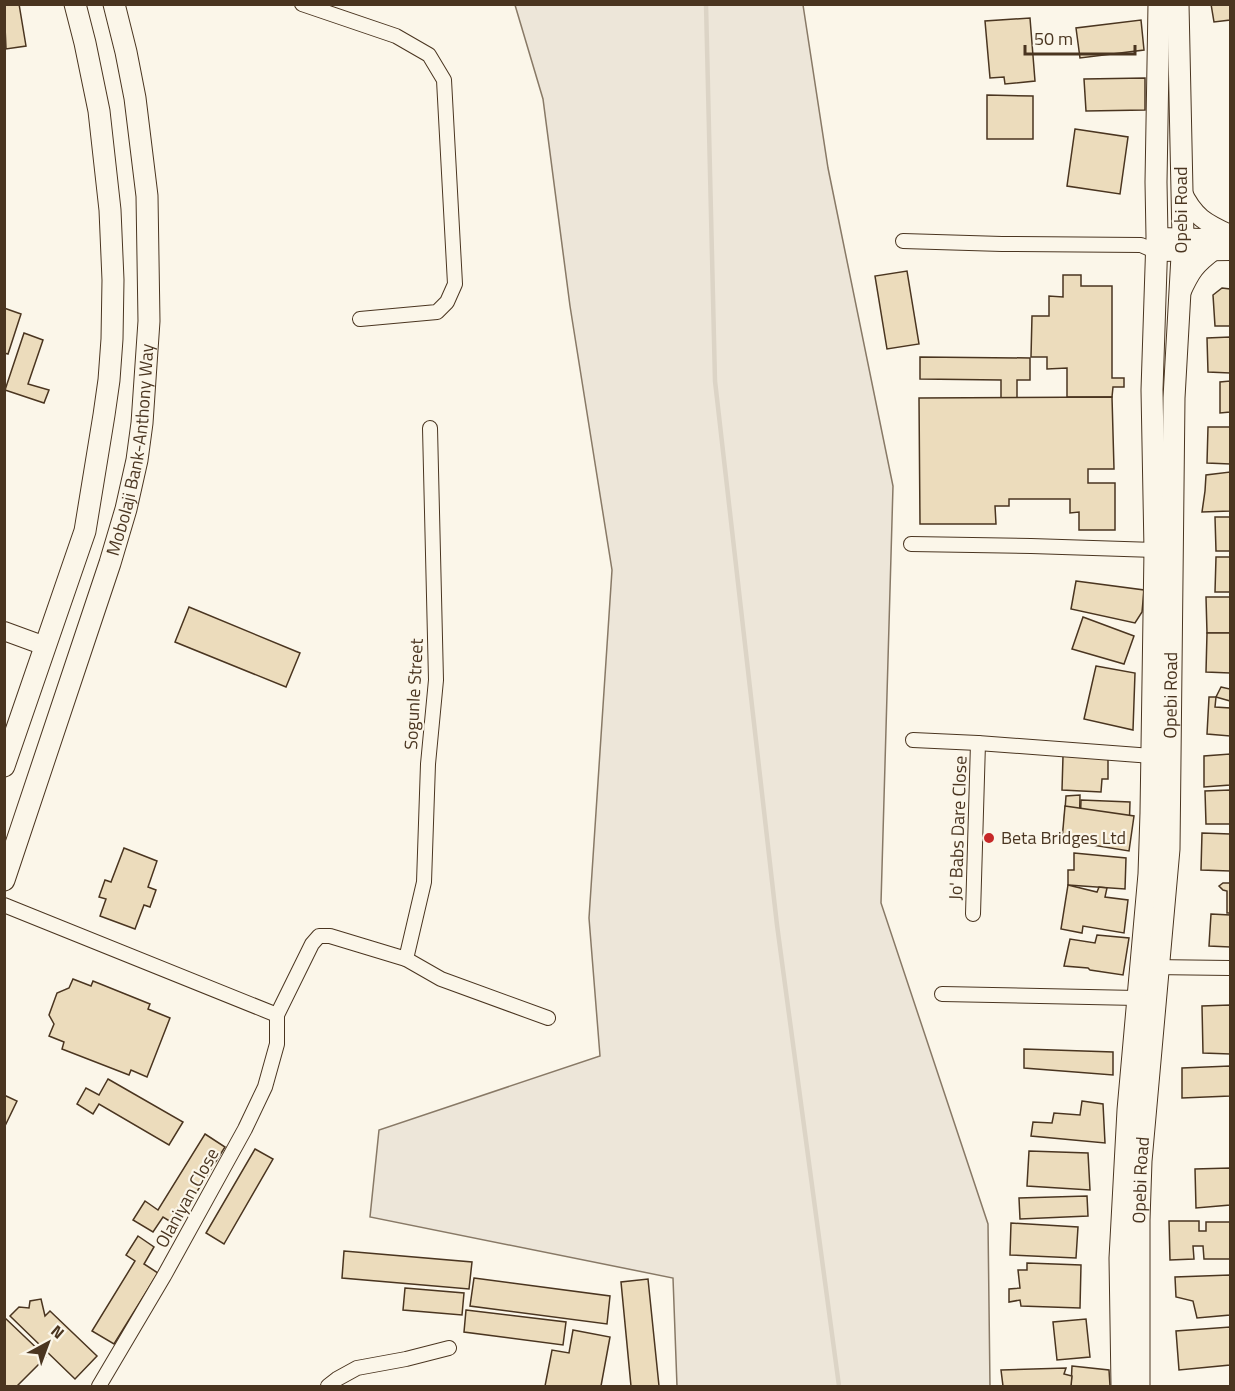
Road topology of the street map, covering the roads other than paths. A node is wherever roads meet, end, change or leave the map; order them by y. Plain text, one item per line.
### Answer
1 (75, 4) edge
2 (114, 4) edge
3 (302, 4) edge
4 (1159, 4) edge
5 (1178, 4) edge
6 (1182, 190) junction
7 (1230, 235) edge
8 (903, 241) dead end
9 (1152, 244) junction
10 (1182, 245) junction
11 (1223, 250) edge
12 (1179, 297) junction
13 (360, 318) dead end
14 (430, 428) dead end
15 (911, 544) dead end
16 (1155, 550) junction
17 (4, 631) edge
18 (45, 646) junction
19 (913, 740) dead end
20 (978, 743) junction
21 (1152, 756) junction
22 (4, 766) edge
23 (4, 880) edge
24 (4, 904) edge
25 (973, 914) dead end
26 (406, 959) junction
27 (1150, 966) junction
28 (1230, 968) edge
29 (942, 994) dead end
30 (1137, 998) junction
31 (278, 1015) junction
32 (548, 1017) dead end
33 (449, 1348) dead end
34 (99, 1386) edge
35 (328, 1386) edge
36 (1122, 1386) edge
37 (1138, 1386) edge

1 - 18 main road, Mobolaji Bank-Anthony Way
2 - 23 main road, Mobolaji Bank-Anthony Way
3 - 13 street
4 - 9 main road, Opebi Road
5 - 6 main road, Opebi Road
6 - 7 main road
6 - 10 main road, Opebi Road
7 - 10 main road
8 - 9 street
9 - 10 main road
9 - 16 main road, Opebi Road
10 - 11 main road
10 - 12 main road, Opebi Road
11 - 12 main road
12 - 27 main road, Opebi Road
14 - 26 street, Sogunle Street
15 - 16 street
16 - 21 main road, Opebi Road
17 - 18 main road
18 - 22 main road, Mobolaji Bank-Anthony Way
19 - 20 street
20 - 21 street
20 - 25 street, Jo' Babs Dare Close
21 - 27 main road, Opebi Road
24 - 31 street
26 - 31 street
26 - 32 street
27 - 28 street
27 - 30 main road, Opebi Road
27 - 37 main road, Opebi Road
29 - 30 street
30 - 36 main road, Opebi Road
31 - 34 street, Olaniyan Close
33 - 35 street

